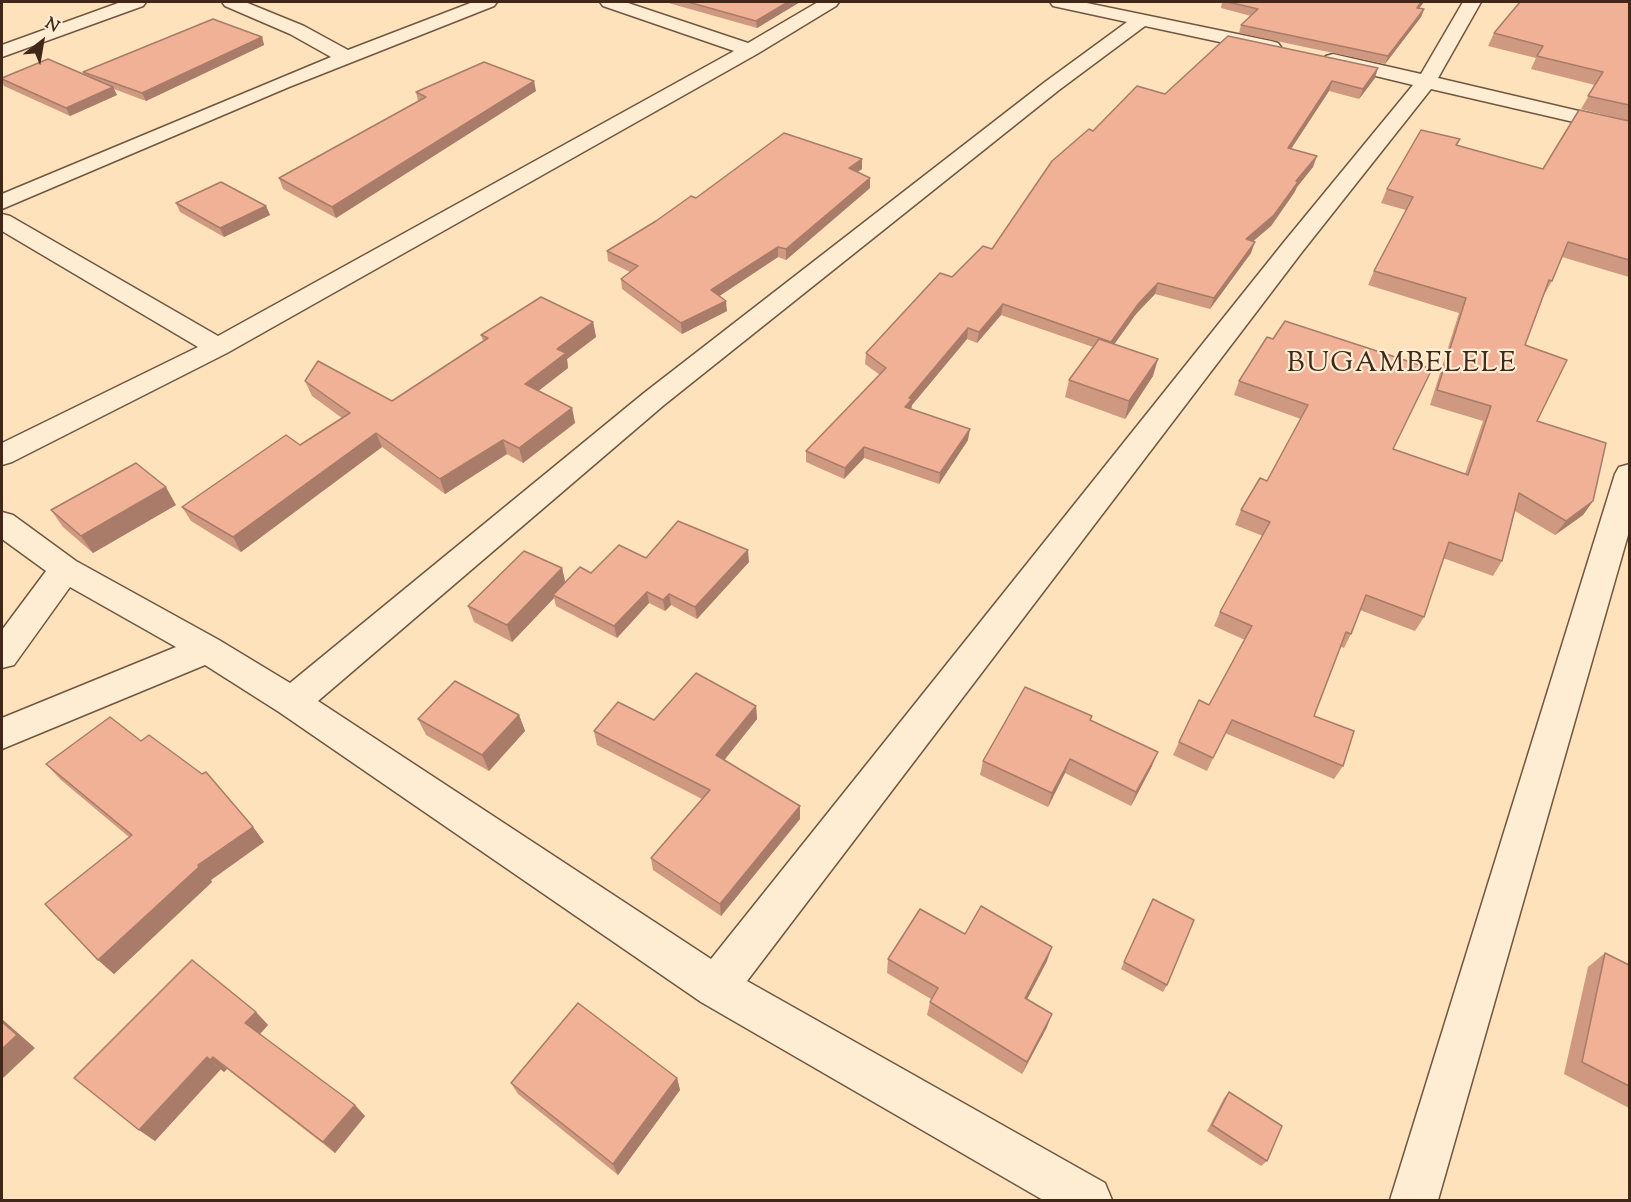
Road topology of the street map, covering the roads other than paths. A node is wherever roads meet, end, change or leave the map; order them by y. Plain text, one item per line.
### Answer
1 (137, 2) edge
2 (231, 2) edge
3 (488, 2) edge
4 (609, 2) edge
5 (830, 2) edge
6 (1059, 2) edge
7 (1472, 2) edge
8 (1143, 19) junction
9 (750, 50) junction
10 (2, 51) edge
11 (1291, 51) edge
12 (1314, 56) edge
13 (348, 58) junction
14 (1427, 81) junction
15 (1629, 129) edge
16 (2, 202) edge
17 (2, 221) edge
18 (218, 346) junction
19 (2, 455) edge
20 (1629, 474) edge
21 (2, 523) edge
22 (65, 569) junction
23 (207, 649) junction
24 (2, 655) edge
25 (292, 702) junction
26 (2, 734) edge
27 (716, 987) junction
28 (1088, 1200) edge
29 (1414, 1200) edge

1 - 10 street
2 - 13 street
3 - 13 street
4 - 9 street
5 - 9 street
6 - 8 street
7 - 14 street
8 - 11 street
8 - 25 street
9 - 18 street
12 - 14 street
13 - 16 street
14 - 15 street
14 - 27 street
17 - 18 street
18 - 19 street
20 - 29 street
21 - 22 street
22 - 23 street
22 - 24 street
23 - 25 street
23 - 26 street
25 - 27 street
27 - 28 street

